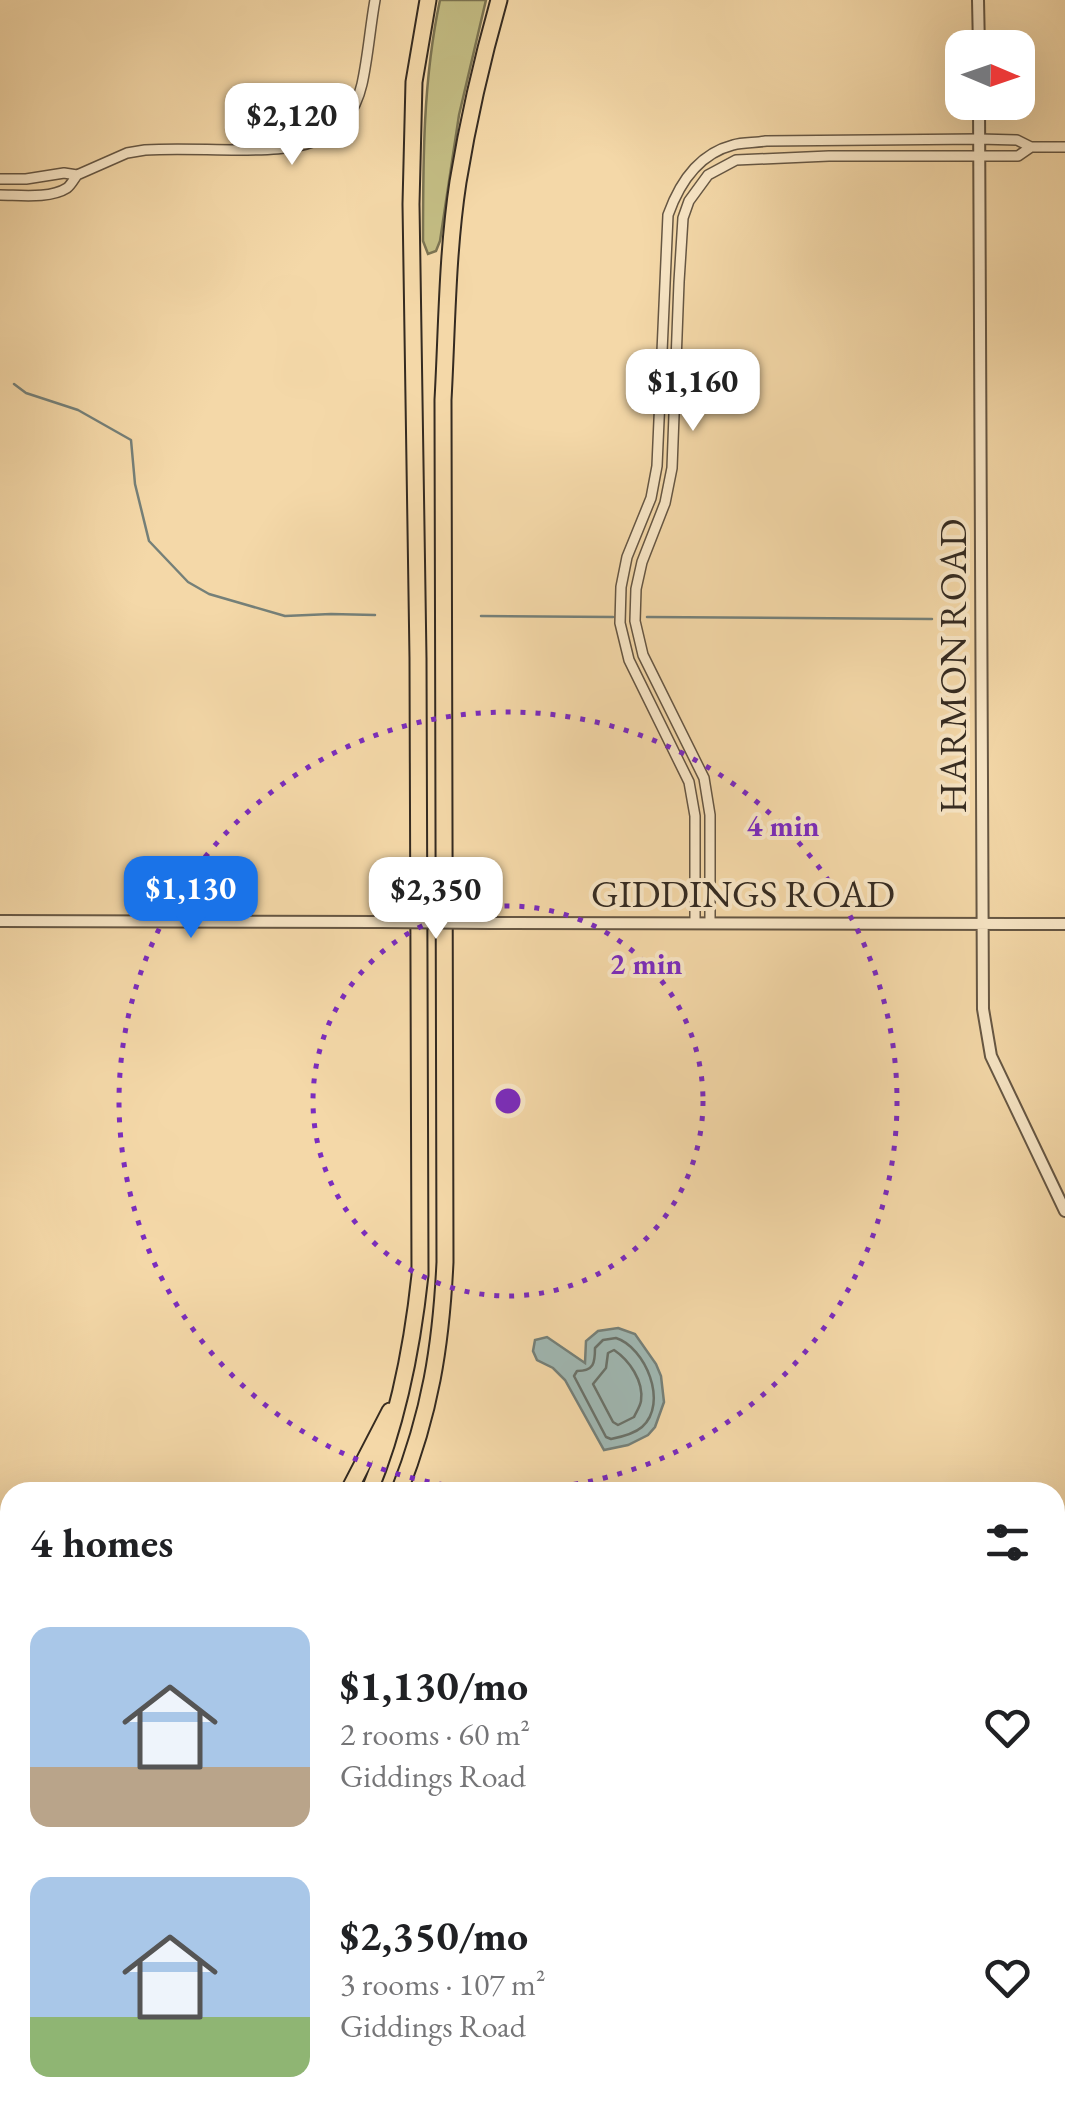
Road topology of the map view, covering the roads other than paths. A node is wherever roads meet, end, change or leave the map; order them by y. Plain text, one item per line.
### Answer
1 (375, 0) edge
2 (428, 0) edge
3 (499, 0) edge
4 (978, 0) edge
5 (978, 30) edge
6 (979, 120) edge
7 (979, 139) junction
8 (1031, 147) junction
9 (1065, 147) edge
10 (979, 154) junction
11 (76, 175) junction
12 (0, 179) edge
13 (0, 195) edge
14 (0, 921) edge
15 (695, 923) junction
16 (710, 923) junction
17 (982, 924) junction
18 (1065, 924) edge
19 (1065, 1180) edge
20 (1053, 1186) junction
21 (1065, 1211) edge
22 (402, 1390) junction
23 (353, 1482) edge
24 (373, 1482) edge
25 (403, 1482) edge

1 - 11 street
2 - 22 highway
3 - 25 highway
4 - 5 street
6 - 7 street, HARMON ROAD
7 - 8 street
7 - 10 street, HARMON ROAD
7 - 15 street
8 - 9 street
8 - 10 street
10 - 16 street
10 - 17 street, HARMON ROAD
11 - 12 street
11 - 13 street
14 - 15 street, GIDDINGS ROAD, bridge
15 - 16 street, GIDDINGS ROAD
16 - 17 street, GIDDINGS ROAD
17 - 18 street, GIDDINGS ROAD
17 - 20 street, HARMON ROAD
19 - 20 street
20 - 21 street, HARMON ROAD
22 - 23 highway
22 - 24 highway

